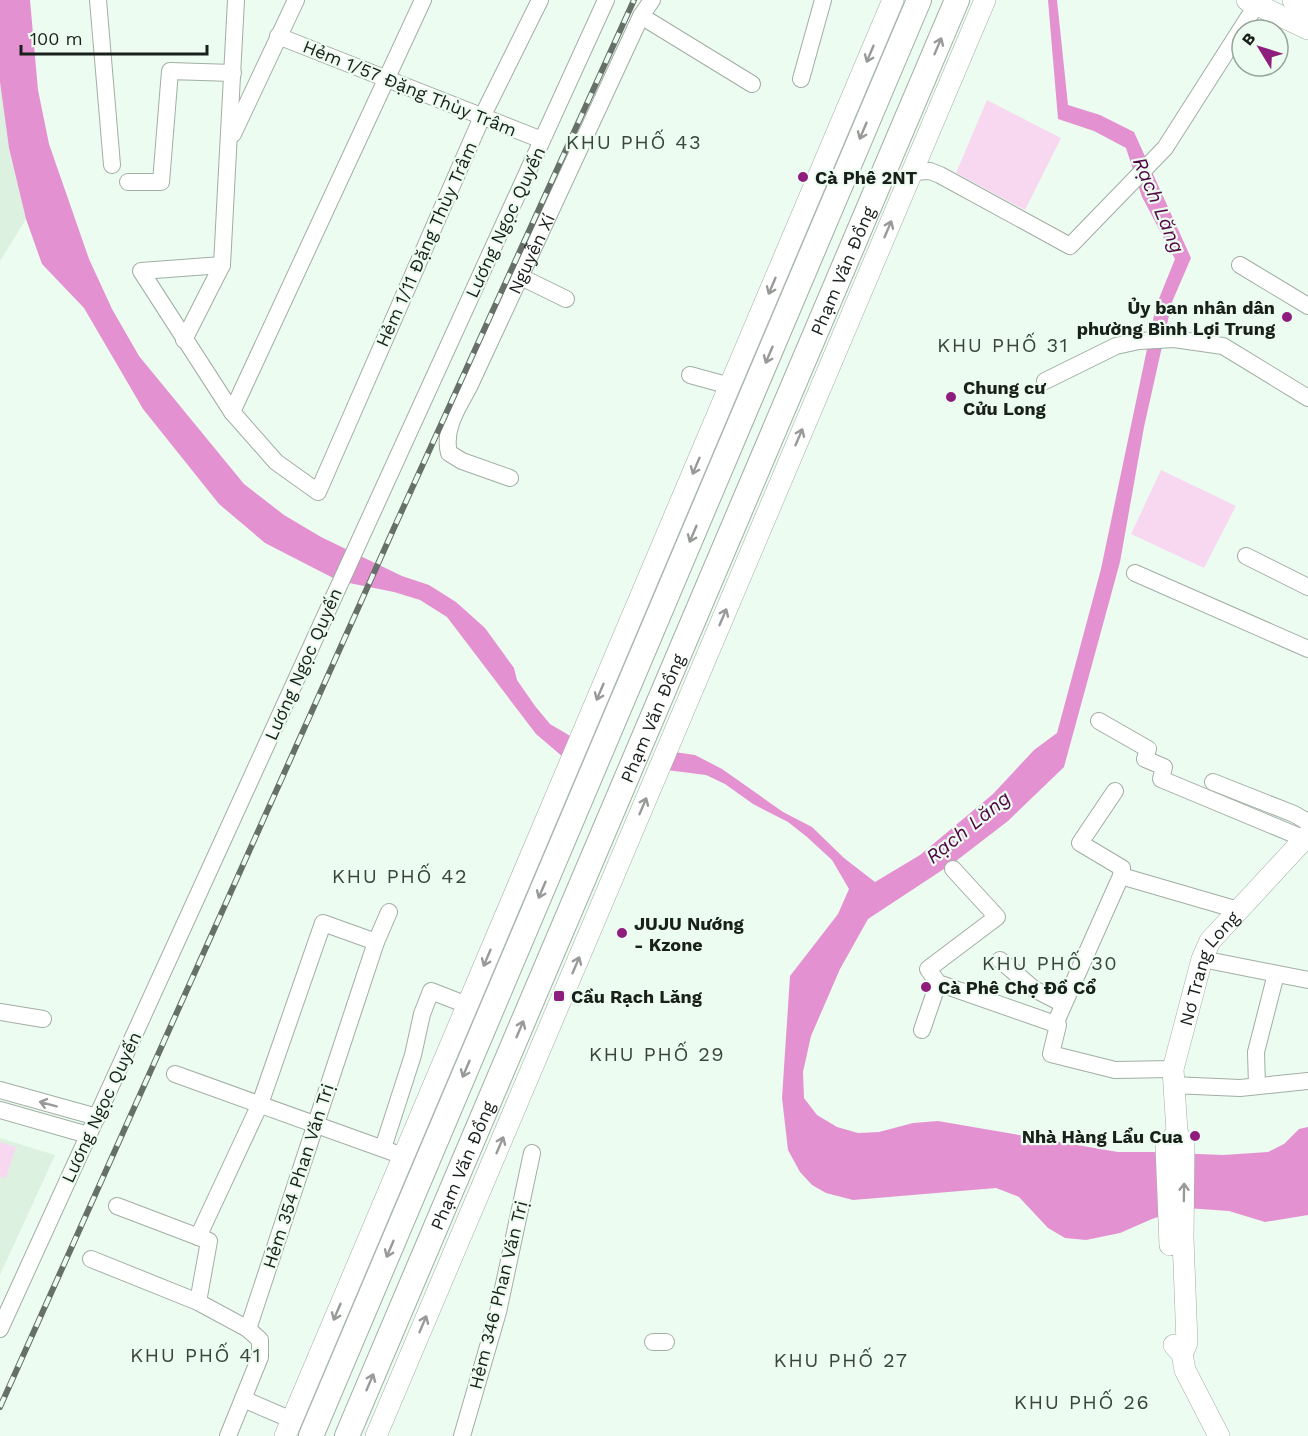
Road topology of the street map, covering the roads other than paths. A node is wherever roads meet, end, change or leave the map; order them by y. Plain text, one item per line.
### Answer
1 (98, 0) edge
2 (236, 0) edge
3 (296, 0) edge
4 (423, 0) edge
5 (540, 0) edge
6 (606, 0) edge
7 (652, 0) edge
8 (822, 0) edge
9 (893, 0) edge
10 (919, 0) edge
11 (957, 0) edge
12 (985, 0) edge
13 (1293, 0) edge
14 (1252, 2) edge
15 (1308, 7) edge
16 (641, 16) junction
17 (1308, 29) edge
18 (278, 36) junction
19 (233, 73) junction
20 (386, 79) junction
21 (801, 79) dead end
22 (923, 82) junction
23 (752, 84) dead end
24 (946, 92) junction
25 (482, 117) junction
26 (542, 140) junction
27 (229, 143) junction
28 (112, 165) dead end
29 (912, 172) junction
30 (128, 182) dead end
31 (1240, 265) dead end
32 (222, 266) junction
33 (519, 276) junction
34 (566, 299) dead end
35 (1308, 306) edge
36 (184, 340) junction
37 (690, 375) dead end
38 (1045, 381) dead end
39 (730, 386) junction
40 (1308, 398) edge
41 (232, 412) junction
42 (510, 478) dead end
43 (1246, 556) dead end
44 (1135, 573) dead end
45 (1308, 587) edge
46 (1308, 649) edge
47 (1100, 721) dead end
48 (1213, 782) dead end
49 (1115, 791) dead end
50 (1307, 832) edge
51 (953, 869) dead end
52 (1121, 876) junction
53 (1238, 910) junction
54 (389, 912) dead end
55 (376, 942) junction
56 (1202, 959) junction
57 (1000, 960) dead end
58 (1276, 974) junction
59 (1308, 980) edge
60 (938, 983) junction
61 (1064, 1004) junction
62 (467, 1005) junction
63 (0, 1012) edge
64 (489, 1016) junction
65 (43, 1019) dead end
66 (1054, 1024) junction
67 (922, 1030) dead end
68 (175, 1074) dead end
69 (1172, 1077) junction
70 (1308, 1081) edge
71 (1257, 1086) junction
72 (0, 1090) edge
73 (260, 1104) junction
74 (0, 1110) edge
75 (97, 1117) junction
76 (315, 1124) junction
77 (88, 1135) junction
78 (383, 1148) junction
79 (532, 1153) dead end
80 (403, 1156) junction
81 (117, 1206) dead end
82 (198, 1237) junction
83 (91, 1259) dead end
84 (198, 1302) junction
85 (0, 1329) edge
86 (248, 1329) junction
87 (243, 1399) junction
88 (288, 1428) edge
89 (228, 1436) edge
90 (311, 1436) edge
91 (347, 1436) edge
92 (376, 1436) edge
93 (462, 1436) edge
94 (1218, 1436) edge

1 - 28 street
2 - 19 street
3 - 18 street
4 - 20 street
5 - 25 street, Hẻm 1/11 Đặng Thùy Trâm
6 - 26 street, Lương Ngọc Quyến
7 - 16 street, Nguyễn Xí
8 - 21 street
9 -> 39 main road
10 -> 64 highway, Phạm Văn Đồng
22 -> 11 highway, Phạm Văn Đồng
12 - 24 main road, Phạm Văn Đồng
13 - 15 main road
14 - 17 main road
14 - 29 street
16 - 23 street
16 - 33 street, Nguyễn Xí
18 - 20 street, Hẻm 1/57 Đặng Thùy Trâm
18 - 27 street
19 - 27 street
19 - 30 street
20 - 25 street, Hẻm 1/57 Đặng Thùy Trâm
20 - 41 street
22 - 24 main road
91 -> 22 highway, Phạm Văn Đồng
24 - 29 main road, Phạm Văn Đồng
25 - 26 street, Hẻm 1/57 Đặng Thùy Trâm
25 - 41 street, Hẻm 1/11 Đặng Thùy Trâm
26 - 75 street, Lương Ngọc Quyến
27 - 32 street
92 -> 29 main road, Phạm Văn Đồng
31 - 35 street
32 - 36 street
32 - 36 street
33 - 34 street
33 - 42 street, Nguyễn Xí
36 - 41 street
37 - 39 street
38 - 40 street
39 -> 62 main road
43 - 45 street
44 - 46 street
47 - 50 street
48 - 50 street
49 - 52 street
50 - 53 main road, Nơ Trang Long
51 - 60 street
52 - 53 street
52 - 61 street
53 - 56 main road, Nơ Trang Long
54 - 55 street, Hẻm 354 Phan Văn Trị
55 - 73 street
55 - 76 street, Hẻm 354 Phan Văn Trị
56 - 58 street
56 - 69 main road, Nơ Trang Long
57 - 61 street
58 - 59 street
58 - 71 street
60 - 66 street
60 - 67 street
61 - 66 street
62 - 64 main road
62 - 78 street
62 - 80 main road
63 - 65 street
64 -> 90 highway, Phạm Văn Đồng
66 - 69 street
68 - 73 street
69 - 71 street
69 - 94 main road, Nơ Trang Long
70 - 71 street
75 -> 72 street
73 - 76 street
73 - 82 street
74 - 77 street
75 - 77 street, Lương Ngọc Quyến
76 - 78 street
76 - 86 street, Hẻm 354 Phan Văn Trị
77 - 85 street, Lương Ngọc Quyến
78 - 80 street
79 - 93 street, Hẻm 346 Phan Văn Trị
80 -> 88 main road
81 - 82 street
82 - 84 street
83 - 84 street
84 - 86 street
86 - 87 street
87 - 88 street
87 - 89 street

